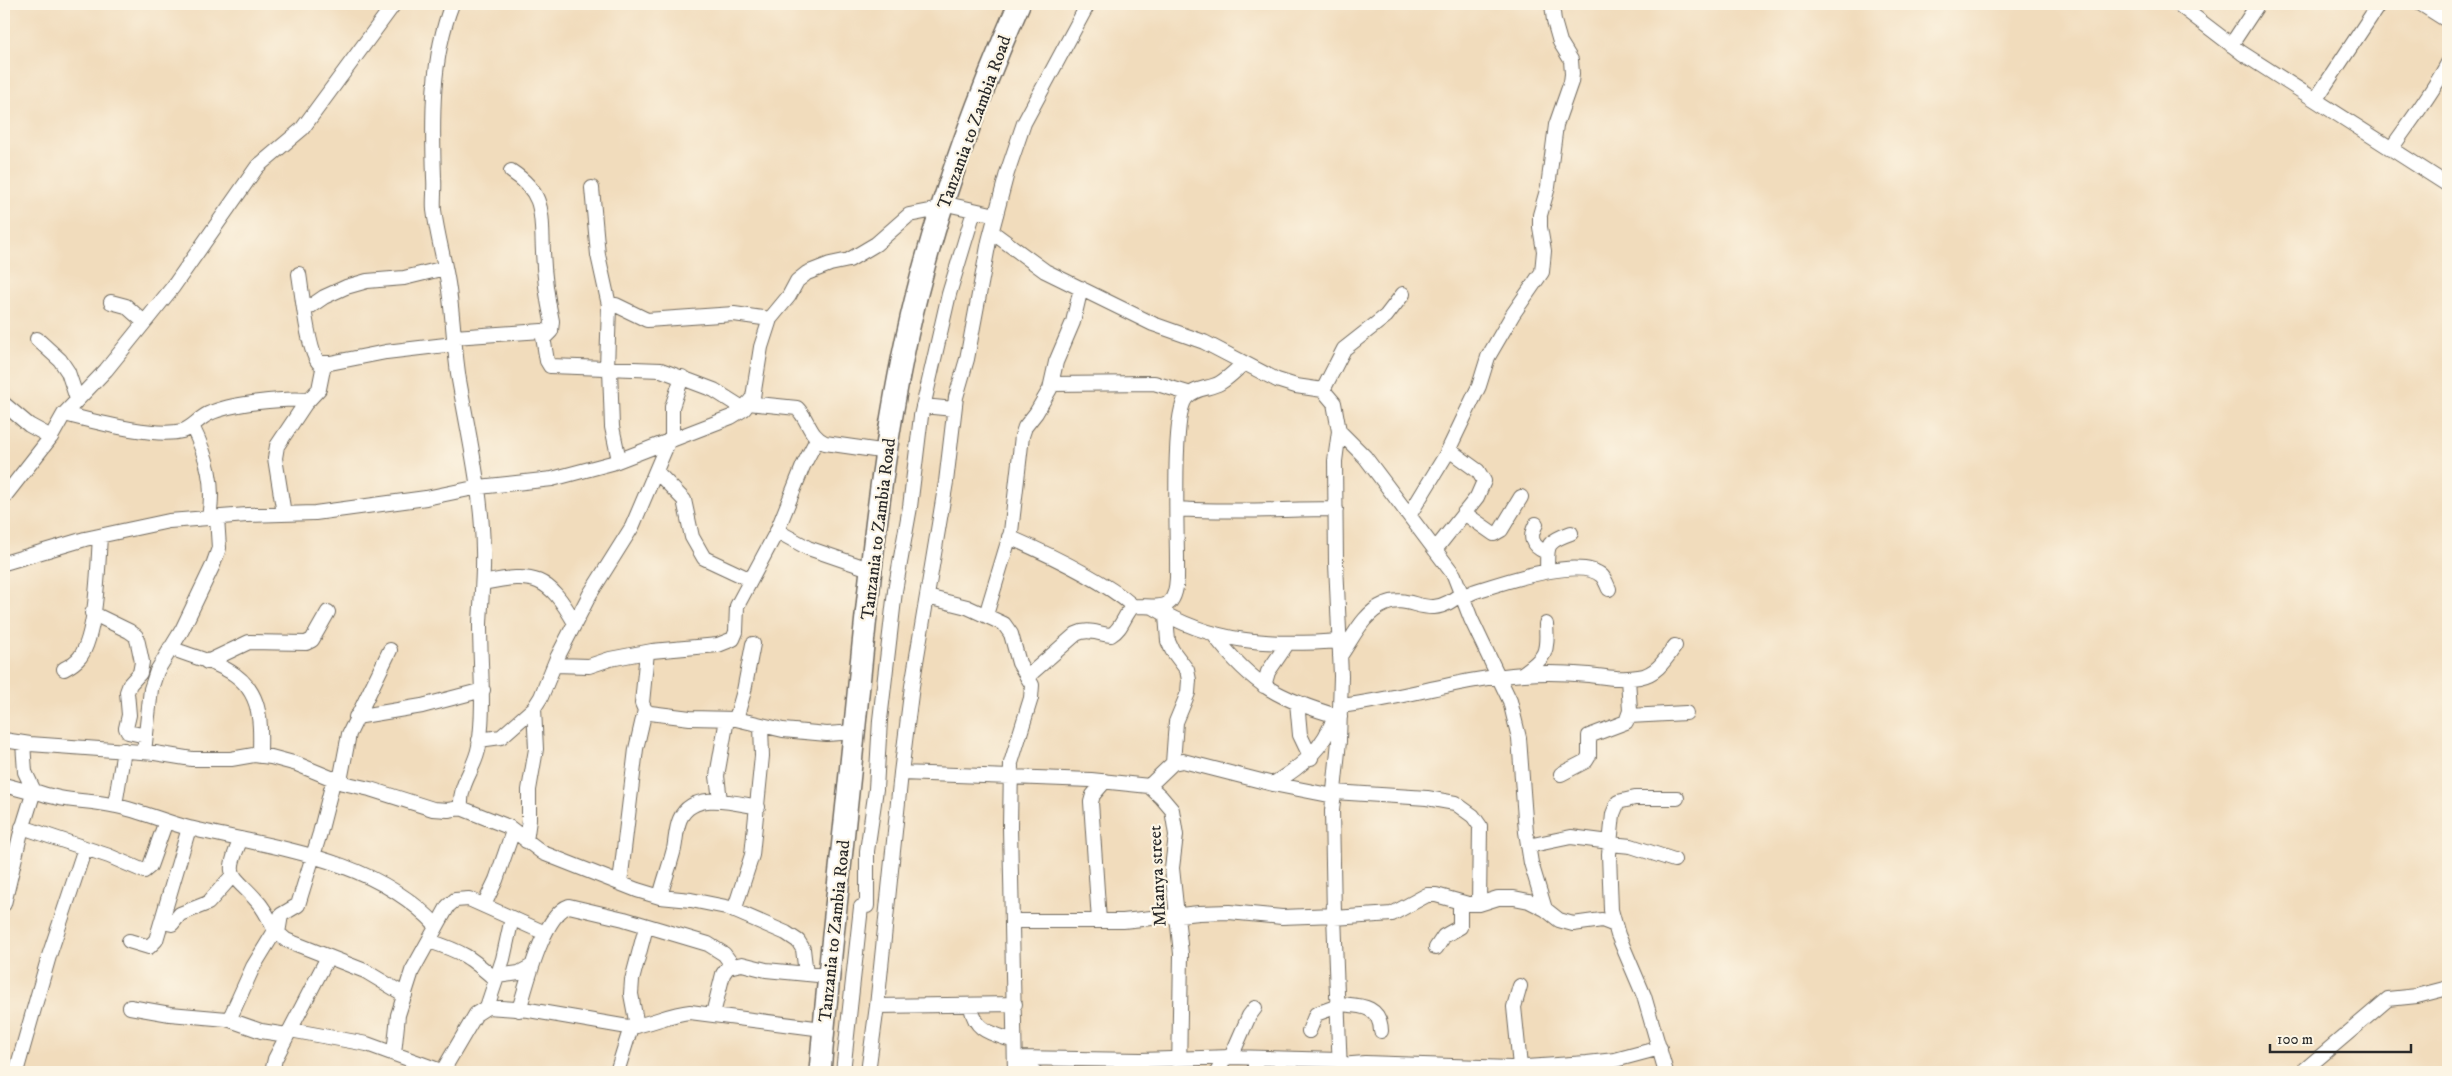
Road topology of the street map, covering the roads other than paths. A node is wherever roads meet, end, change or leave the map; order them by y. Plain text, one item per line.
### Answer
1 (394, 4) edge
2 (452, 4) edge
3 (1019, 4) edge
4 (1088, 4) edge
5 (1552, 4) edge
6 (2178, 4) edge
7 (2258, 4) edge
8 (2379, 4) edge
9 (2421, 4) edge
10 (2448, 21) edge
11 (2231, 45) junction
12 (2448, 64) edge
13 (2316, 99) junction
14 (2391, 149) junction
15 (2448, 170) edge
16 (511, 171) dead end
17 (2433, 175) junction
18 (2448, 185) edge
19 (592, 188) dead end
20 (941, 206) junction
21 (974, 211) junction
22 (996, 215) junction
23 (992, 232) junction
24 (445, 268) junction
25 (299, 274) dead end
26 (1081, 288) junction
27 (1403, 294) dead end
28 (111, 302) dead end
29 (609, 305) junction
30 (305, 310) junction
31 (770, 319) junction
32 (144, 322) junction
33 (544, 338) junction
34 (37, 339) dead end
35 (454, 341) junction
36 (1244, 363) junction
37 (324, 364) junction
38 (608, 369) junction
39 (682, 377) junction
40 (1051, 384) junction
41 (1323, 390) junction
42 (1191, 394) junction
43 (77, 399) junction
44 (309, 400) junction
45 (4, 404) edge
46 (746, 406) junction
47 (923, 406) junction
48 (954, 409) junction
49 (64, 414) junction
50 (192, 426) junction
51 (1339, 431) junction
52 (51, 437) junction
53 (817, 439) junction
54 (670, 440) junction
55 (1449, 450) junction
56 (888, 452) junction
57 (619, 460) junction
58 (656, 471) junction
59 (479, 487) junction
60 (4, 497) edge
61 (1522, 497) dead end
62 (1178, 509) junction
63 (1336, 509) junction
64 (1464, 513) junction
65 (284, 514) junction
66 (1410, 514) junction
67 (213, 517) junction
68 (1536, 524) dead end
69 (777, 531) junction
70 (1571, 533) dead end
71 (100, 536) junction
72 (1009, 537) junction
73 (1435, 550) junction
74 (1546, 552) junction
75 (4, 563) edge
76 (872, 570) junction
77 (1547, 571) junction
78 (751, 580) junction
79 (483, 583) junction
80 (1610, 589) dead end
81 (1462, 596) junction
82 (927, 597) junction
83 (1133, 606) junction
84 (1152, 607) junction
85 (328, 612) dead end
86 (92, 613) junction
87 (986, 615) junction
88 (1166, 615) junction
89 (575, 622) junction
90 (1546, 624) dead end
91 (1214, 635) junction
92 (1340, 641) junction
93 (753, 644) dead end
94 (1287, 644) junction
95 (1675, 646) dead end
96 (170, 648) junction
97 (390, 650) dead end
98 (647, 652) junction
99 (1340, 656) junction
100 (207, 662) junction
101 (554, 665) junction
102 (64, 669) dead end
103 (1522, 674) junction
104 (1027, 677) junction
105 (1500, 678) junction
106 (1628, 678) junction
107 (1264, 686) junction
108 (483, 690) junction
109 (1296, 702) junction
110 (534, 708) junction
111 (644, 710) junction
112 (1338, 713) junction
113 (1686, 713) dead end
114 (1629, 716) junction
115 (356, 717) junction
116 (731, 719) junction
117 (761, 725) junction
118 (855, 732) junction
119 (146, 736) junction
120 (4, 740) edge
121 (479, 740) junction
122 (23, 743) junction
123 (124, 750) junction
124 (144, 752) junction
125 (260, 756) junction
126 (1310, 758) junction
127 (1173, 763) junction
128 (901, 773) junction
129 (1561, 774) dead end
130 (1011, 775) junction
131 (337, 780) junction
132 (1106, 781) junction
133 (1273, 784) junction
134 (4, 785) edge
135 (1149, 786) junction
136 (34, 792) junction
137 (1334, 794) junction
138 (1677, 798) dead end
139 (720, 800) junction
140 (115, 806) junction
141 (758, 807) junction
142 (461, 808) junction
143 (166, 820) junction
144 (22, 827) junction
145 (189, 828) junction
146 (513, 831) junction
147 (241, 839) junction
148 (526, 841) junction
149 (1610, 843) junction
150 (1528, 846) junction
151 (85, 848) junction
152 (313, 858) junction
153 (1674, 860) dead end
154 (233, 875) junction
155 (620, 882) junction
156 (1610, 894) junction
157 (660, 897) junction
158 (4, 898) edge
159 (1460, 902) junction
160 (484, 904) junction
161 (1479, 904) junction
162 (887, 905) junction
163 (864, 907) junction
164 (1545, 909) junction
165 (734, 911) junction
166 (836, 912) junction
167 (1176, 915) junction
168 (1334, 916) junction
169 (512, 918) junction
170 (1591, 920) junction
171 (1013, 921) junction
172 (1099, 921) junction
173 (162, 922) junction
174 (1616, 925) junction
175 (437, 926) junction
176 (646, 927) junction
177 (277, 928) junction
178 (545, 933) junction
179 (129, 941) dead end
180 (429, 941) junction
181 (1436, 948) dead end
182 (328, 957) junction
183 (532, 966) junction
184 (733, 966) junction
185 (806, 974) junction
186 (828, 976) junction
187 (497, 978) junction
188 (1520, 986) dead end
189 (2448, 988) edge
190 (405, 995) junction
191 (1015, 1004) junction
192 (1338, 1005) junction
193 (877, 1006) junction
194 (971, 1006) junction
195 (130, 1007) dead end
196 (487, 1007) junction
197 (1255, 1008) dead end
198 (519, 1010) junction
199 (713, 1014) junction
200 (229, 1020) junction
201 (634, 1026) junction
202 (823, 1029) junction
203 (1309, 1031) dead end
204 (1381, 1031) dead end
205 (289, 1033) junction
206 (1014, 1041) junction
207 (1660, 1048) junction
208 (394, 1054) junction
209 (1229, 1057) junction
210 (1015, 1065) edge
211 (1255, 1066) edge
212 (1340, 1066) edge
213 (1520, 1066) junction
214 (1180, 1067) edge
215 (1588, 1068) edge
216 (16, 1072) edge
217 (272, 1072) edge
218 (443, 1072) edge
219 (617, 1072) edge
220 (820, 1072) edge
221 (842, 1072) edge
222 (868, 1072) edge
223 (1035, 1072) edge
224 (1217, 1072) edge
225 (1666, 1072) edge
226 (2302, 1072) edge

1 - 32 street
2 - 24 street
3 - 20 highway, Tanzania to Zambia Road
4 - 22 street
5 - 55 street
6 - 11 street
7 - 11 street
8 - 13 street
9 - 10 street
11 - 13 street
12 - 14 street
13 - 14 street
14 - 17 street
15 - 17 street
16 - 33 street
17 - 18 street
19 - 29 street
20 - 21 street
20 - 31 street
20 - 56 highway, Tanzania to Zambia Road
21 - 22 street
21 - 47 street
22 - 23 street
23 - 26 street
23 - 48 street
24 - 30 street
24 - 35 street
25 - 30 street
26 - 36 street
26 - 40 street
27 - 41 street
28 - 32 street
29 - 31 street
29 - 38 street
30 - 37 street
31 - 46 street
32 - 43 street
33 - 35 street
33 - 38 street
34 - 43 street
35 - 37 street
35 - 59 street
36 - 41 street
36 - 42 street
37 - 44 street
38 - 39 street
38 - 57 street
39 - 46 street
39 - 54 street
40 - 42 street
40 - 72 street
41 - 51 street
42 - 62 street
43 - 49 street
44 - 50 street
44 - 65 street
45 - 52 street
46 - 53 street
46 - 54 street
47 - 48 street
47 - 163 street
48 - 82 street
49 - 50 street
49 - 52 street
50 - 67 street
51 - 63 street
51 - 66 street
52 - 60 street
53 - 56 street
53 - 69 street
54 - 57 street
54 - 58 street
55 - 64 street
55 - 66 street
56 - 76 highway, Tanzania to Zambia Road
57 - 59 street
58 - 78 street
58 - 89 street
59 - 65 street
59 - 79 street
61 - 64 street
62 - 63 street
62 - 84 street
63 - 92 street
64 - 73 street
65 - 67 street
66 - 73 street
67 - 71 street
67 - 96 street
68 - 74 street
69 - 76 street
69 - 78 street
70 - 74 street
71 - 75 street
71 - 86 street
72 - 83 street
72 - 87 street
73 - 81 street
74 - 77 street
76 - 118 highway, Tanzania to Zambia Road
77 - 80 street
77 - 81 street
78 - 98 street
79 - 89 street
79 - 108 street
81 - 99 street
81 - 105 street
82 - 87 street
82 - 128 street
83 - 84 street
83 - 104 street
84 - 88 street
85 - 100 street
86 - 102 street
86 - 119 street
87 - 104 street
88 - 91 street
88 - 127 street
89 - 101 street
90 - 103 street
91 - 94 street
91 - 107 street
92 - 94 street
92 - 99 street
93 - 116 street
94 - 107 street
95 - 106 street
96 - 100 street
96 - 119 street
97 - 115 street
98 - 101 street
98 - 111 street
99 - 112 street
100 - 125 street
101 - 110 street
103 - 105 street
103 - 106 street
104 - 130 street
105 - 112 street
105 - 150 street
106 - 114 street
107 - 109 street
108 - 115 street
108 - 121 street
109 - 112 street
109 - 126 street
110 - 121 street
110 - 148 street
111 - 116 street
111 - 155 street
112 - 126 street
112 - 137 street
113 - 114 street
114 - 129 street
115 - 131 street
116 - 117 street
116 - 139 street
117 - 118 street
117 - 141 street
118 - 166 highway, Tanzania to Zambia Road
119 - 124 street
120 - 122 street
121 - 142 street
122 - 123 street
122 - 136 street
123 - 124 street
123 - 140 street
124 - 125 street
125 - 131 street
126 - 133 street
127 - 133 street
127 - 135 street
128 - 130 street
128 - 162 street
130 - 132 street
130 - 171 street
131 - 142 street
131 - 152 street
132 - 135 street
132 - 172 street
133 - 137 street
134 - 136 street
135 - 167 street, Mkanya street
136 - 140 street
136 - 144 street
137 - 161 street
137 - 168 street
138 - 149 street
139 - 141 street
139 - 157 street
140 - 143 street
141 - 165 street
142 - 146 street
143 - 145 street
143 - 151 street
144 - 151 street
144 - 158 street
145 - 147 street
145 - 173 street
146 - 148 street
146 - 160 street
147 - 152 street
147 - 154 street
148 - 155 street
149 - 150 street
149 - 153 street
149 - 156 street
150 - 164 street
151 - 216 street
152 - 175 street
152 - 177 street
154 - 173 street
154 - 177 street
155 - 157 street
156 - 170 street
156 - 174 street
157 - 165 street
159 - 161 street
159 - 168 street
159 - 181 street
160 - 169 street
160 - 175 street
161 - 164 street
162 - 163 street
162 - 193 street
163 - 166 street
163 - 221 street
164 - 170 street
165 - 185 street
166 - 186 highway, Tanzania to Zambia Road
167 - 168 street
167 - 172 street
167 - 214 street, Mkanya street
168 - 192 street
169 - 178 street
169 - 187 street
170 - 174 street
171 - 172 street
171 - 191 street
173 - 179 street
174 - 207 street
175 - 180 street
176 - 178 street
176 - 184 street
176 - 201 street
177 - 182 street
177 - 200 street
178 - 183 street
180 - 187 street
180 - 190 street
182 - 190 street
182 - 205 street
183 - 187 street
183 - 198 street
184 - 185 street
184 - 199 street
185 - 186 street
186 - 202 highway, Tanzania to Zambia Road
187 - 196 street
188 - 213 street
189 - 226 street
190 - 208 street
191 - 194 street
191 - 206 street
192 - 203 street
192 - 204 street
192 - 212 street
193 - 194 street
193 - 222 street
194 - 206 street
195 - 200 street
196 - 198 street
196 - 218 street
197 - 209 street
198 - 201 street
199 - 201 street
199 - 202 street
200 - 205 street
201 - 219 street
202 - 220 highway, Tanzania to Zambia Road
205 - 208 street
205 - 217 street
206 - 210 street
207 - 215 street
207 - 225 street
208 - 218 street
209 - 211 street
209 - 214 street
209 - 224 street
210 - 214 street
210 - 223 street
211 - 212 street
212 - 213 street
213 - 215 street

